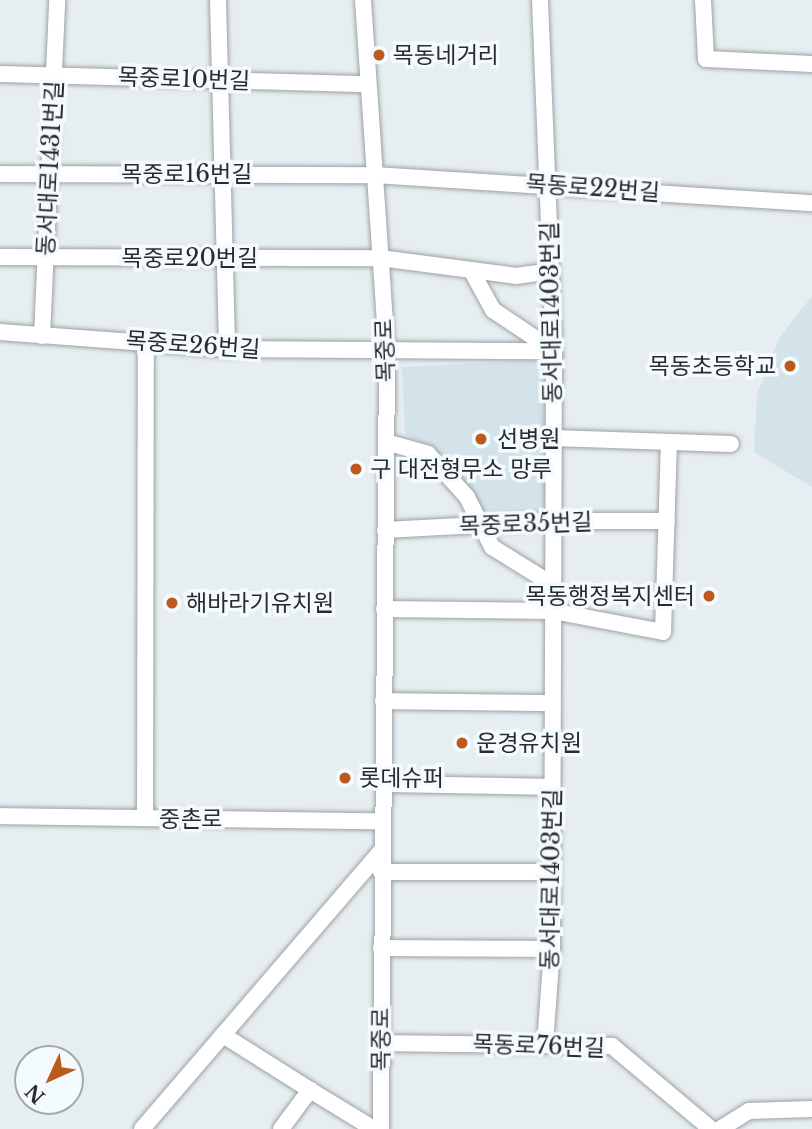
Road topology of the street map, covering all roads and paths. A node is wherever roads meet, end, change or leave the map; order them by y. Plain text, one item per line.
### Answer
1 (57, 0) edge
2 (219, 0) edge
3 (363, 0) edge
4 (540, 0) edge
5 (703, 0) edge
6 (812, 64) edge
7 (0, 74) edge
8 (54, 75) junction
9 (220, 80) junction
10 (368, 84) junction
11 (0, 174) edge
12 (49, 174) junction
13 (223, 175) junction
14 (375, 175) junction
15 (548, 185) junction
16 (812, 203) edge
17 (0, 257) edge
18 (46, 257) junction
19 (225, 258) junction
20 (380, 258) junction
21 (471, 270) junction
22 (551, 271) junction
23 (0, 332) edge
24 (42, 336) junction
25 (146, 342) junction
26 (227, 349) junction
27 (554, 351) junction
28 (387, 353) junction
29 (553, 438) junction
30 (386, 442) junction
31 (669, 442) junction
32 (731, 444) dead end
33 (553, 521) junction
34 (667, 521) junction
35 (480, 525) junction
36 (385, 530) junction
37 (553, 585) junction
38 (384, 609) junction
39 (553, 611) junction
40 (383, 701) junction
41 (552, 703) junction
42 (382, 784) junction
43 (552, 788) junction
44 (0, 816) edge
45 (145, 818) junction
46 (381, 821) junction
47 (381, 851) junction
48 (381, 872) junction
49 (552, 872) junction
50 (381, 948) junction
51 (552, 949) junction
52 (223, 1035) junction
53 (381, 1043) junction
54 (545, 1044) junction
55 (310, 1090) junction
56 (812, 1109) edge
57 (142, 1129) edge
58 (281, 1129) edge
59 (374, 1129) edge
60 (381, 1129) edge
61 (711, 1129) edge
62 (720, 1129) edge

1 - 8 street, 동서대로1431번길
2 - 9 street
3 - 10 street, 목중로
4 - 15 street, 동서대로1403번길
5 - 6 street
7 - 8 street, 목중로10번길
8 - 9 street, 목중로10번길
8 - 12 street, 동서대로1431번길
9 - 10 street, 목중로10번길
9 - 13 street
10 - 14 street, 목중로
11 - 12 street, 목중로16번길
12 - 13 street, 목중로16번길
12 - 18 street, 동서대로1431번길
13 - 14 street, 목중로16번길
13 - 19 street
14 - 15 street, 목동로22번길
14 - 20 street, 목중로
15 - 16 street, 목동로22번길
15 - 22 street, 동서대로1403번길
17 - 18 street, 목중로20번길
18 - 19 street, 목중로20번길
18 - 24 street, 동서대로1431번길
19 - 20 street, 목중로20번길
19 - 26 street
20 - 21 street, 목중로20번길
20 - 28 street, 목중로
21 - 22 street, 목중로20번길
21 - 27 street
22 - 27 street, 동서대로1403번길
23 - 24 street, 목중로26번길
24 - 25 street, 목중로26번길
25 - 26 street, 목중로26번길
25 - 45 street
26 - 28 street, 목중로26번길
27 - 28 street, 목중로26번길
27 - 29 street, 동서대로1403번길
28 - 30 street, 목중로
29 - 31 street
29 - 33 street, 동서대로1403번길
30 - 35 street
30 - 36 street, 목중로
31 - 32 street
31 - 34 street
33 - 34 street, 목중로35번길
33 - 35 street, 목중로35번길
33 - 37 street, 동서대로1403번길
34 - 39 street
35 - 36 street, 목중로35번길
35 - 37 street
36 - 38 street, 목중로
37 - 39 street, 동서대로1403번길
38 - 39 street
38 - 40 street, 목중로
39 - 41 street, 동서대로1403번길
40 - 41 street
40 - 42 street, 목중로
41 - 43 street, 동서대로1403번길
42 - 43 street
42 - 46 street, 목중로
43 - 49 street, 동서대로1403번길
44 - 45 street, 중촌로
45 - 46 street, 중촌로
46 - 47 street, 목중로
47 - 48 street, 목중로
47 - 52 street
48 - 49 street
48 - 50 street, 목중로
49 - 51 street, 동서대로1403번길
50 - 51 street
50 - 53 street, 목중로
51 - 54 street, 동서대로1403번길
52 - 55 street
52 - 57 street
53 - 54 street, 목동로76번길
53 - 60 street, 목중로
54 - 61 street, 목동로76번길
55 - 58 street
55 - 59 street
56 - 62 street

